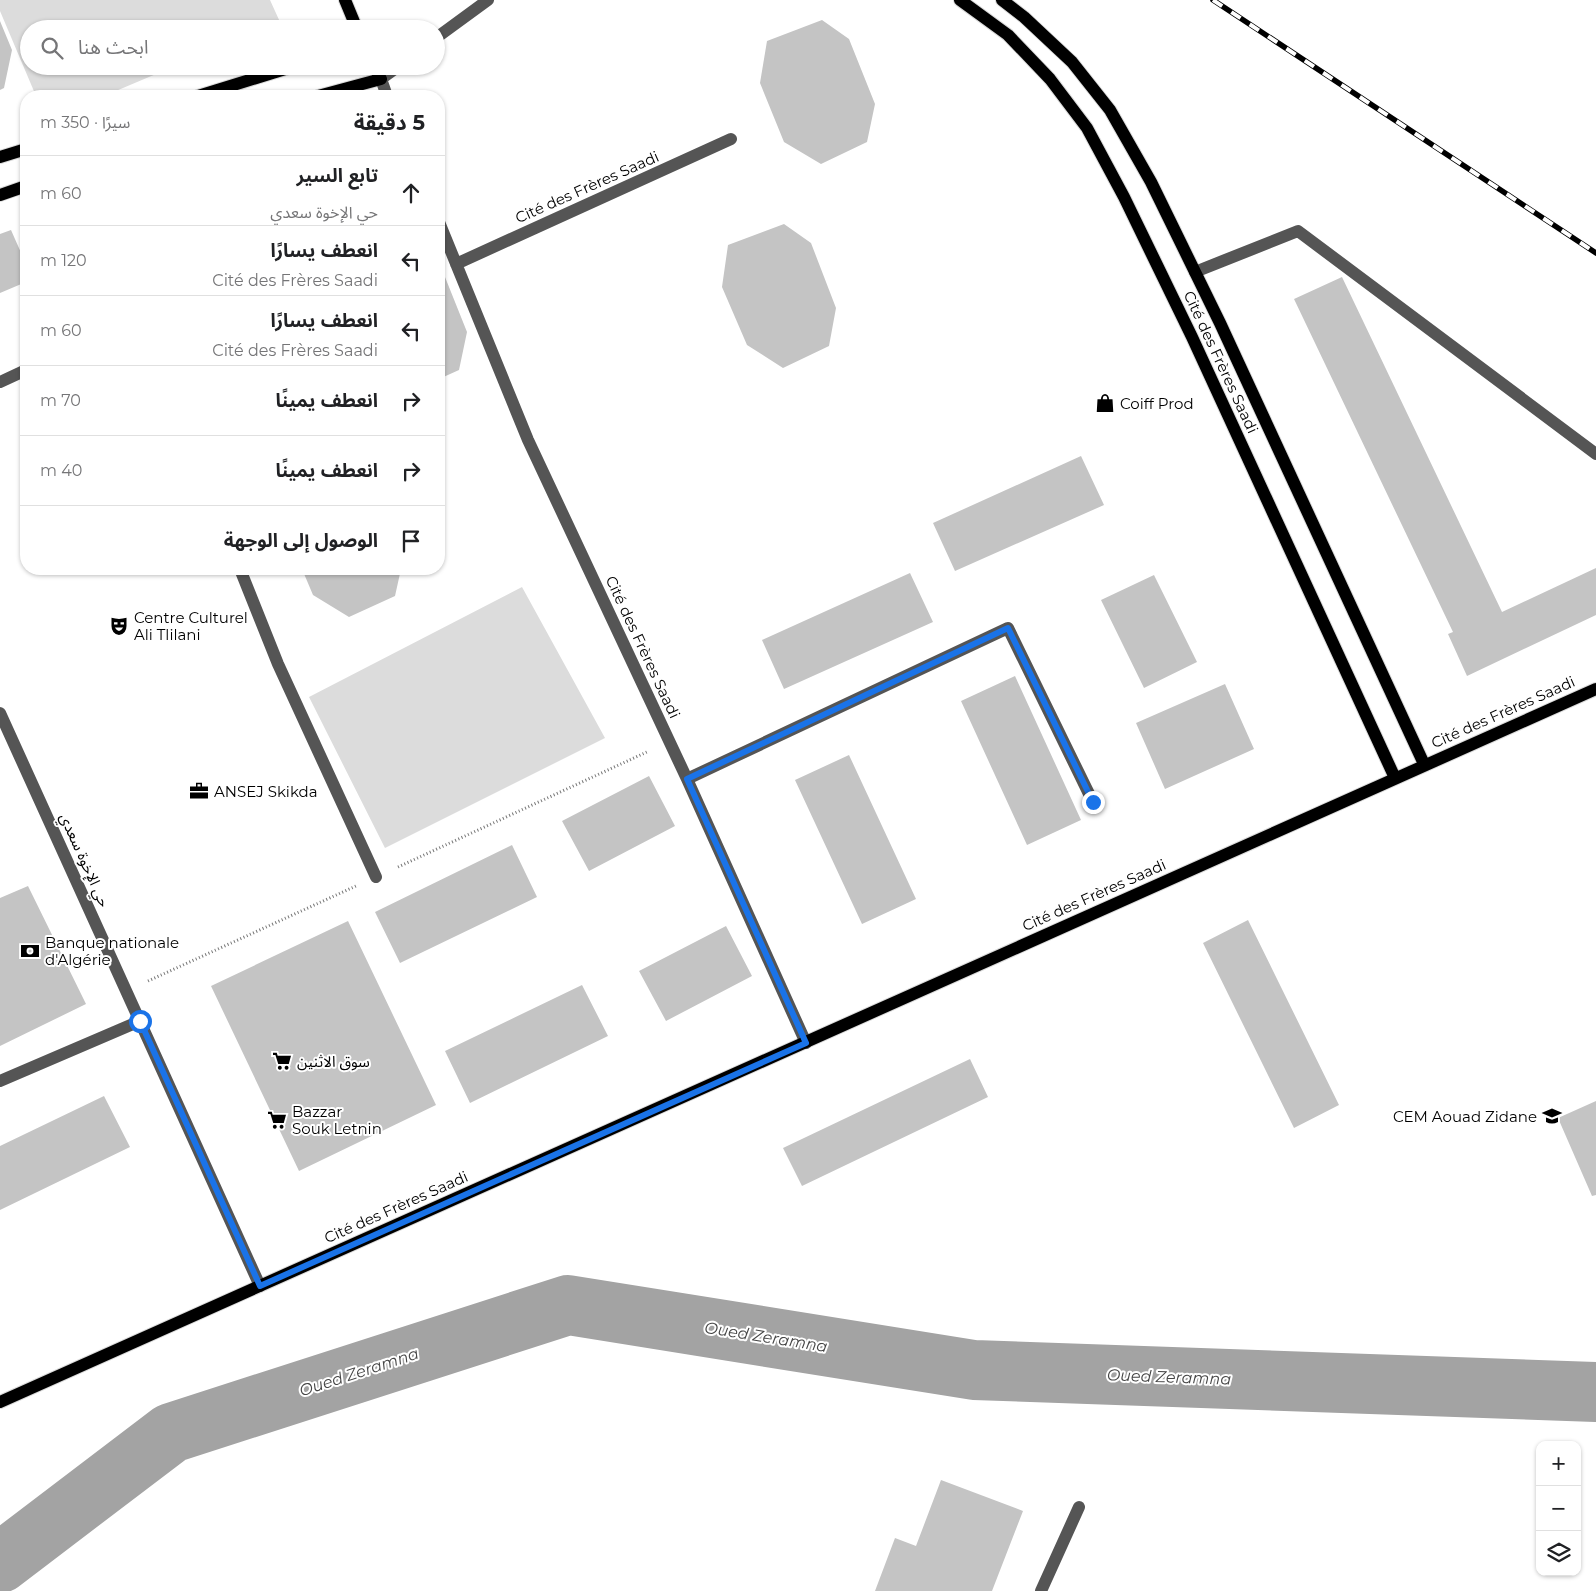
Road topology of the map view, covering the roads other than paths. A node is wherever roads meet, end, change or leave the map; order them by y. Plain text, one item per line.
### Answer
1 (345, 0) edge
2 (488, 0) edge
3 (960, 0) edge
4 (1002, 0) edge
5 (353, 20) edge
6 (445, 31) edge
7 (266, 75) edge
8 (378, 75) edge
9 (387, 75) edge
10 (381, 80) junction
11 (217, 90) edge
12 (342, 90) edge
13 (385, 90) edge
14 (731, 139) dead end
15 (20, 151) edge
16 (0, 158) edge
17 (20, 188) edge
18 (0, 195) edge
19 (445, 237) edge
20 (456, 264) junction
21 (1195, 272) junction
22 (20, 373) edge
23 (0, 382) edge
24 (1596, 454) edge
25 (242, 575) edge
26 (1596, 688) edge
27 (0, 713) edge
28 (1424, 764) junction
29 (1395, 778) junction
30 (687, 779) junction
31 (1093, 802) dead end
32 (376, 877) dead end
33 (140, 1021) junction
34 (806, 1043) junction
35 (0, 1081) edge
36 (260, 1286) junction
37 (0, 1402) edge
38 (1079, 1507) dead end
39 (1041, 1591) edge

1 - 5 main road
2 - 6 street
3 - 29 main road, Cité des Frères Saadi
4 - 21 main road, Cité des Frères Saadi
7 - 11 main road
8 - 10 main road
9 - 10 street
10 - 12 main road
10 - 13 street
14 - 20 street, Cité des Frères Saadi
15 - 16 main road
17 - 18 main road
19 - 20 street, Cité des Frères Saadi
20 - 30 street, Cité des Frères Saadi
21 - 24 street, Cité des Frères Saadi
21 - 28 main road, Cité des Frères Saadi
22 - 23 street
25 - 32 street
26 - 28 main road, Cité des Frères Saadi
27 - 33 street, حي الإخوة سعدي
28 - 29 main road, Cité des Frères Saadi
29 - 34 main road, Cité des Frères Saadi
30 - 31 street
30 - 34 street, Cité des Frères Saadi
33 - 35 street
33 - 36 street, حي الإخوة سعدي
34 - 36 main road, Cité des Frères Saadi
36 - 37 main road, Cité des Frères Saadi
38 - 39 street

